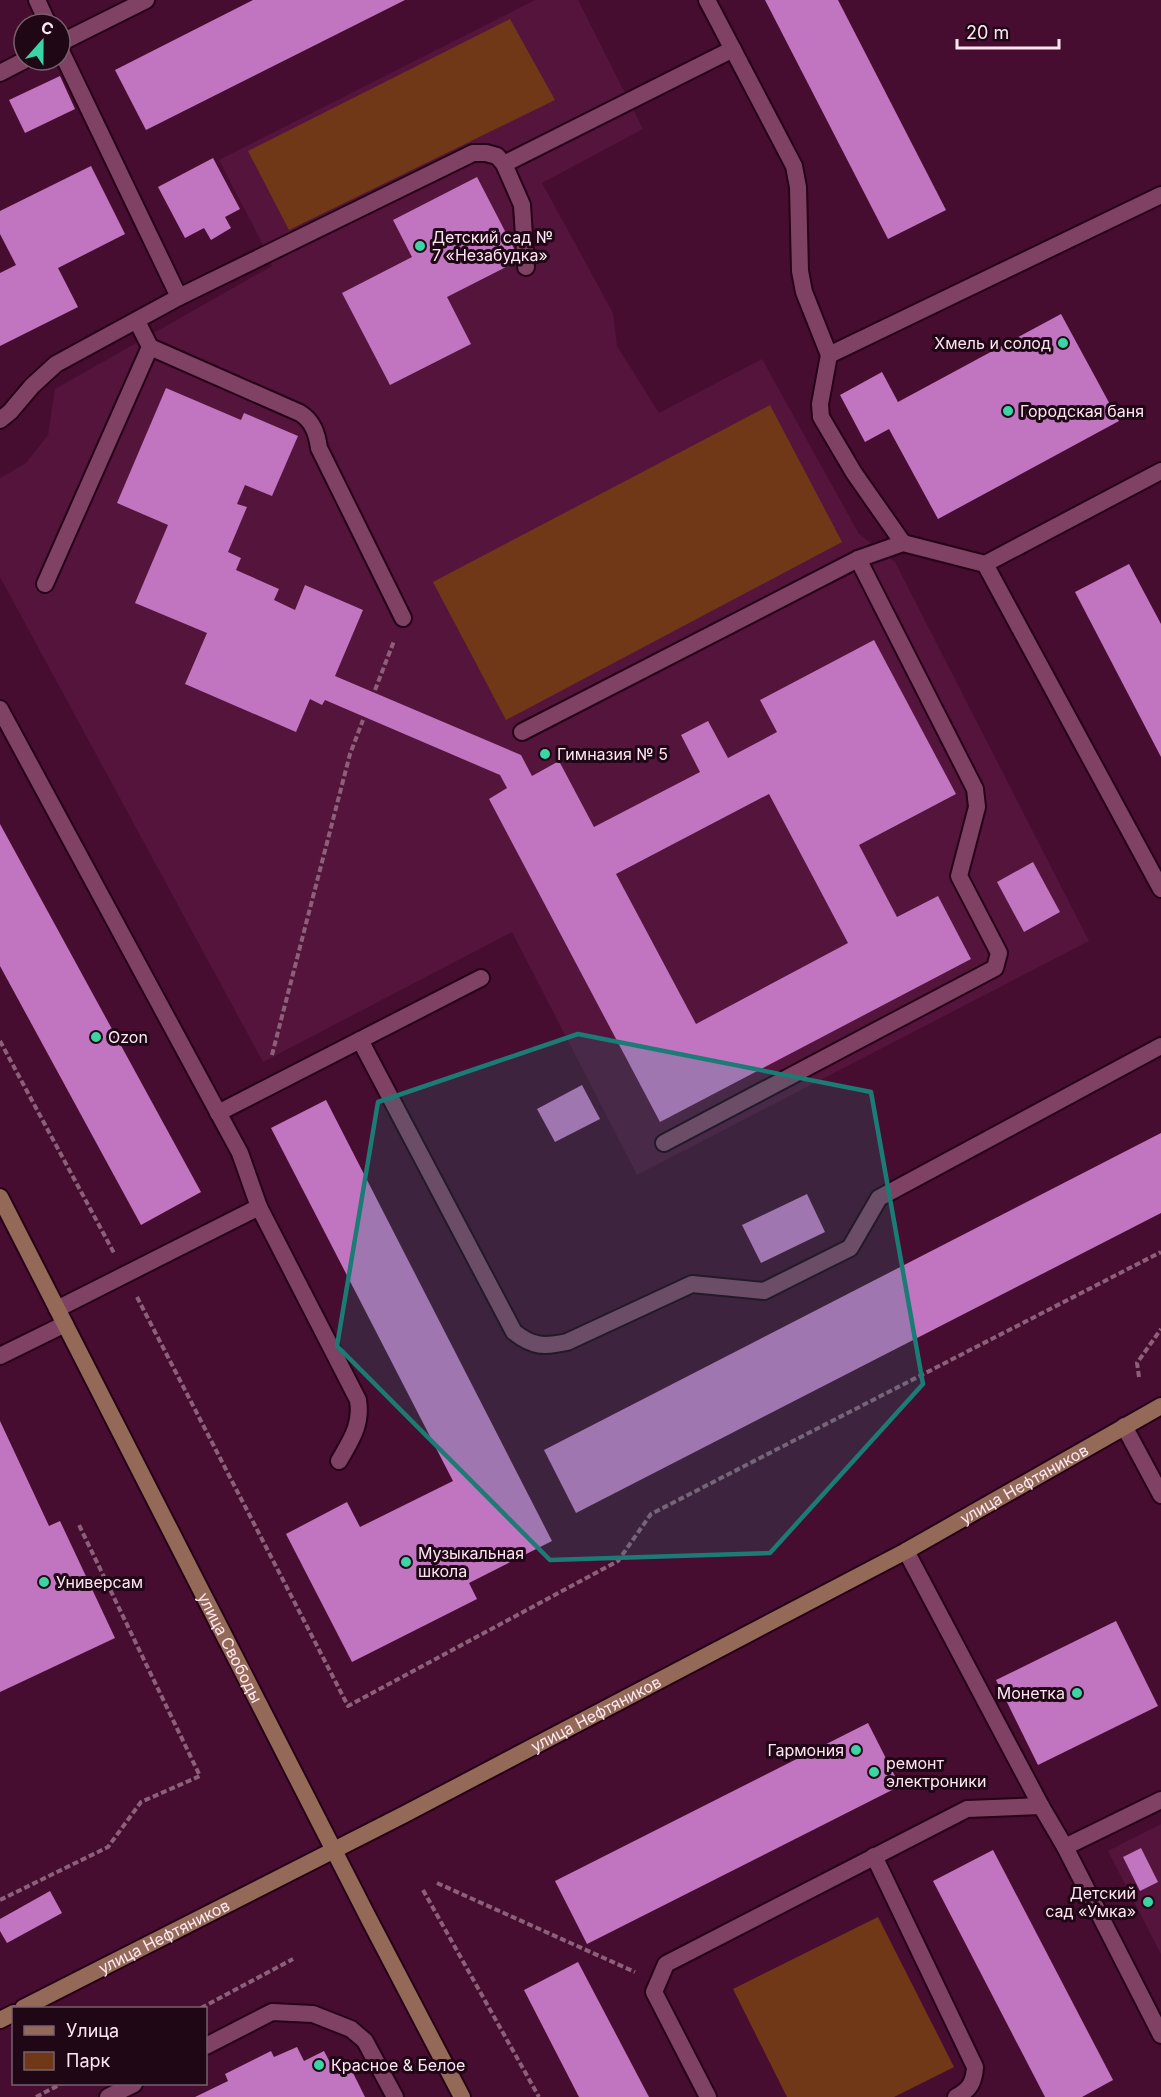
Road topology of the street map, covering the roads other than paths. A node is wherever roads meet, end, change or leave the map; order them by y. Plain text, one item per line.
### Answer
1 (146, 0) edge
2 (707, 0) edge
3 (72, 37) edge
4 (733, 50) junction
5 (71, 72) edge
6 (504, 164) junction
7 (1161, 195) edge
8 (526, 267) dead end
9 (179, 297) junction
10 (137, 321) junction
11 (150, 348) junction
12 (829, 355) junction
13 (0, 420) edge
14 (1161, 471) edge
15 (903, 543) junction
16 (858, 559) junction
17 (985, 564) junction
18 (45, 584) dead end
19 (403, 618) road end
20 (0, 709) edge
21 (522, 732) dead end
22 (1161, 889) edge
23 (481, 978) dead end
24 (360, 1040) junction
25 (1161, 1046) edge
26 (218, 1113) junction
27 (664, 1143) dead end
28 (0, 1197) edge
29 (259, 1207) junction
30 (61, 1317) junction
31 (0, 1356) edge
32 (1161, 1407) edge
33 (1124, 1426) junction
34 (339, 1461) dead end
35 (1161, 1495) edge
36 (906, 1551) junction
37 (1161, 1800) edge
38 (1041, 1806) junction
39 (1065, 1847) junction
40 (334, 1850) junction
41 (873, 1856) junction
42 (25, 2007) edge
43 (1161, 2035) edge
44 (207, 2045) edge
45 (132, 2085) edge
46 (108, 2097) edge
47 (395, 2097) edge
48 (462, 2097) edge
49 (708, 2097) edge
50 (956, 2097) edge

1 - 3 lane
2 - 4 lane
4 - 6 lane
4 - 12 lane
5 - 9 lane
6 - 8 lane
6 - 9 lane
7 - 12 lane
9 - 10 lane
10 - 11 lane
10 - 13 lane
11 - 18 lane
11 - 19 lane
12 - 15 lane
14 - 17 lane
15 - 16 lane
15 - 17 lane
16 - 21 lane
16 - 27 lane
17 - 22 lane
20 - 26 lane
23 - 24 lane
24 - 25 lane
24 - 26 lane
26 - 29 lane
28 - 30 main road, улица Свободы
29 - 30 lane
29 - 34 lane
30 - 31 lane
30 - 40 main road, улица Свободы
32 - 33 main road, улица Нефтяников
33 - 35 lane
33 - 36 main road, улица Нефтяников
36 - 38 lane
36 - 40 main road, улица Нефтяников
37 - 39 lane
38 - 39 lane
38 - 41 lane
39 - 43 lane
40 - 42 main road, улица Нефтяников
40 - 48 main road, улица Свободы
41 - 49 lane
41 - 50 lane
44 - 47 lane
45 - 46 lane

